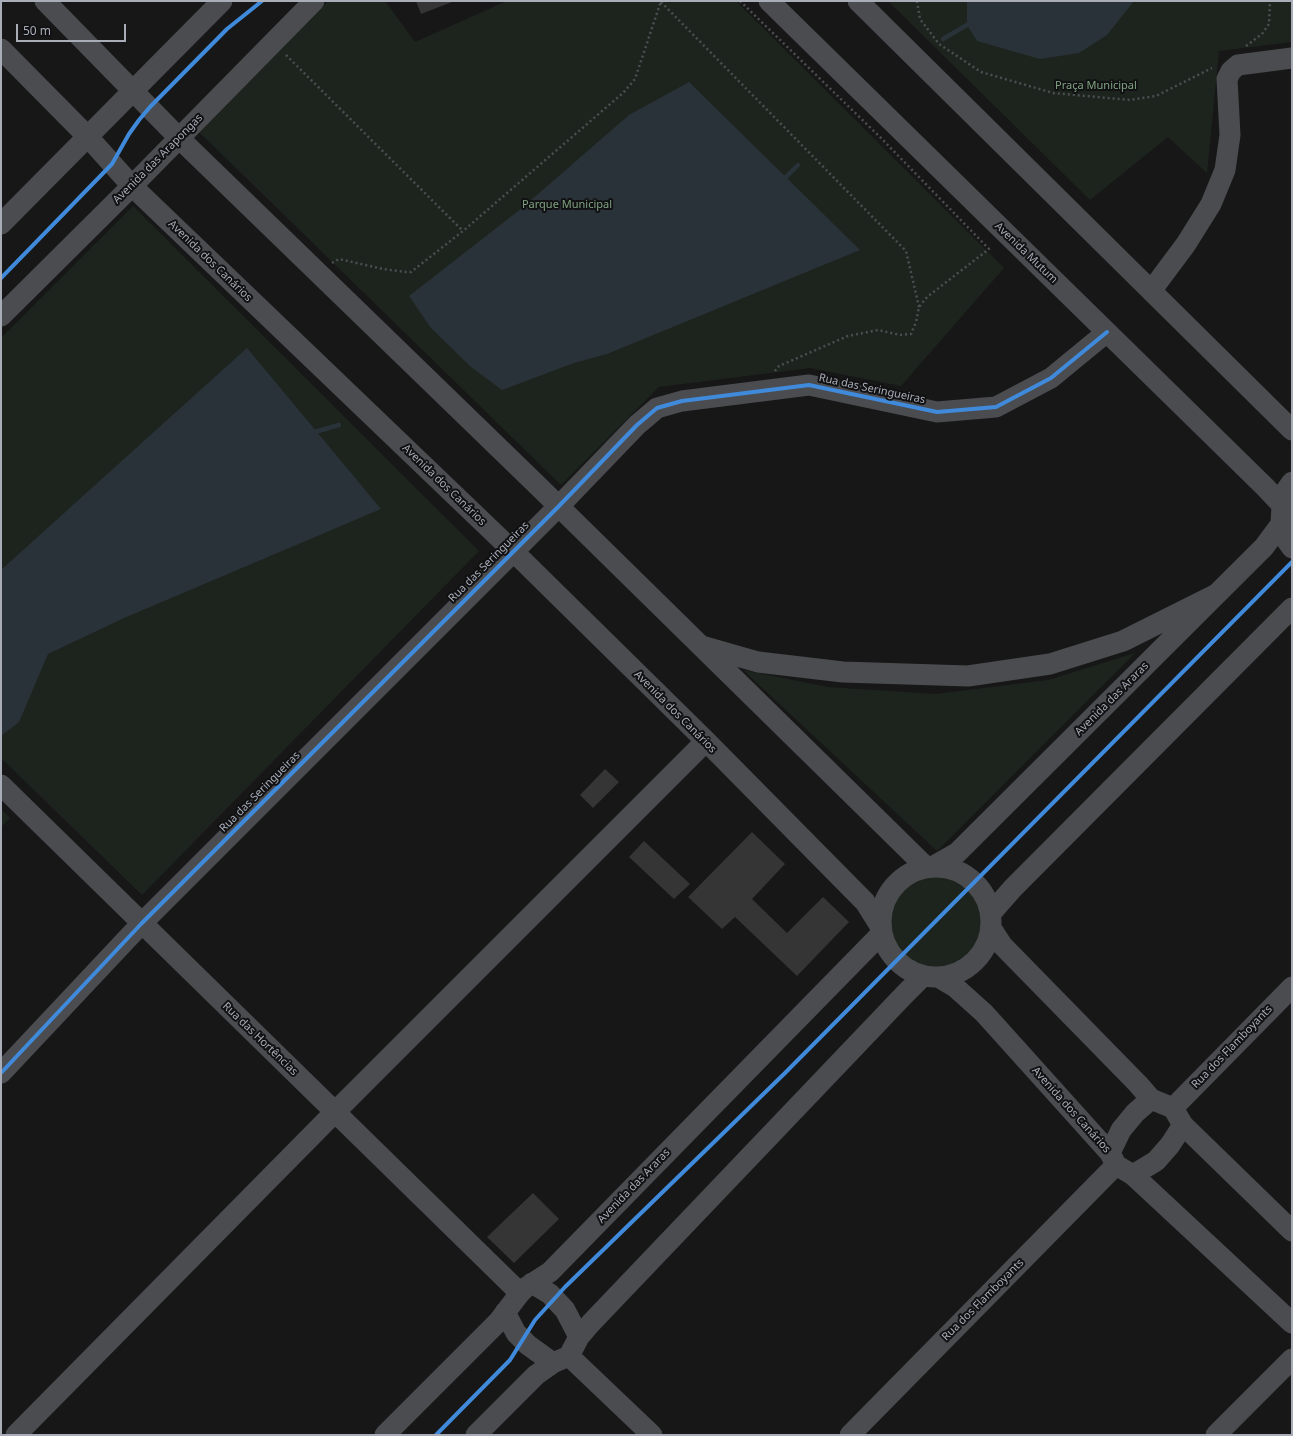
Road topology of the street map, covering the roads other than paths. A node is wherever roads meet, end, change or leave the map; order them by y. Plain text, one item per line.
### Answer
1 (45, 1) edge
2 (222, 1) edge
3 (314, 1) edge
4 (768, 1) edge
5 (858, 1) edge
6 (1, 49) edge
7 (1292, 58) edge
8 (134, 91) junction
9 (88, 137) junction
10 (179, 138) junction
11 (132, 186) junction
12 (1, 224) edge
13 (1151, 291) junction
14 (1, 316) edge
15 (1107, 332) junction
16 (1292, 430) edge
17 (1292, 482) edge
18 (559, 506) junction
19 (1281, 515) junction
20 (1292, 548) edge
21 (513, 551) junction
22 (1217, 594) junction
23 (1292, 608) edge
24 (700, 645) junction
25 (706, 741) junction
26 (1, 784) edge
27 (930, 867) junction
28 (991, 920) junction
29 (142, 923) junction
30 (881, 930) junction
31 (931, 977) junction
32 (1292, 986) edge
33 (1, 1073) edge
34 (1151, 1100) junction
35 (335, 1112) junction
36 (1178, 1116) junction
37 (1120, 1164) junction
38 (1292, 1232) edge
39 (526, 1288) junction
40 (505, 1312) junction
41 (1292, 1323) edge
42 (579, 1337) junction
43 (1292, 1359) edge
44 (561, 1360) junction
45 (16, 1435) edge
46 (385, 1435) edge
47 (476, 1435) edge
48 (652, 1435) edge
49 (850, 1435) edge
50 (1216, 1435) edge

1 - 8 street
2 - 8 street
3 - 10 street, Avenida das Arapongas
4 - 15 street, Avenida Mutum
5 - 13 street
6 - 9 street, Avenida dos Canários
7 - 13 street
8 - 9 street
8 - 10 street
9 - 11 street, Avenida dos Canários
9 - 12 street
10 - 11 street, Avenida das Arapongas
10 - 18 street
11 - 14 street, Avenida das Arapongas
11 - 21 street, Avenida dos Canários
13 - 16 street
15 - 18 street, Rua das Seringueiras
15 - 19 street, Avenida Mutum
17 - 19 street, Avenida das Araras
18 - 21 street, Rua das Seringueiras
18 - 24 street
19 - 20 street
19 - 22 street, Avenida das Araras
21 - 25 street, Avenida dos Canários
21 - 29 street, Rua das Seringueiras
22 - 24 street
22 - 27 street, Avenida das Araras
23 - 28 street
24 - 27 street
25 - 30 street, Avenida dos Canários
25 - 35 street
26 - 29 street, Rua das Hortências
27 - 28 street
27 - 30 street
28 - 31 street
28 - 34 street
29 - 33 street, Rua das Seringueiras
29 - 35 street, Rua das Hortências
30 - 31 street
30 - 39 street, Avenida das Araras
31 - 37 street, Avenida dos Canários
31 - 42 street
32 - 36 street, Rua dos Flamboyants
34 - 36 street
34 - 37 street
35 - 39 street, Rua das Hortências
35 - 45 street
36 - 37 street, Rua dos Flamboyants
36 - 38 street
37 - 41 street, Avenida dos Canários
37 - 49 street, Rua dos Flamboyants
39 - 40 street, Avenida das Araras
39 - 42 street
40 - 44 street
40 - 46 street, Avenida das Araras
42 - 44 street
43 - 50 street
44 - 47 street
44 - 48 street

